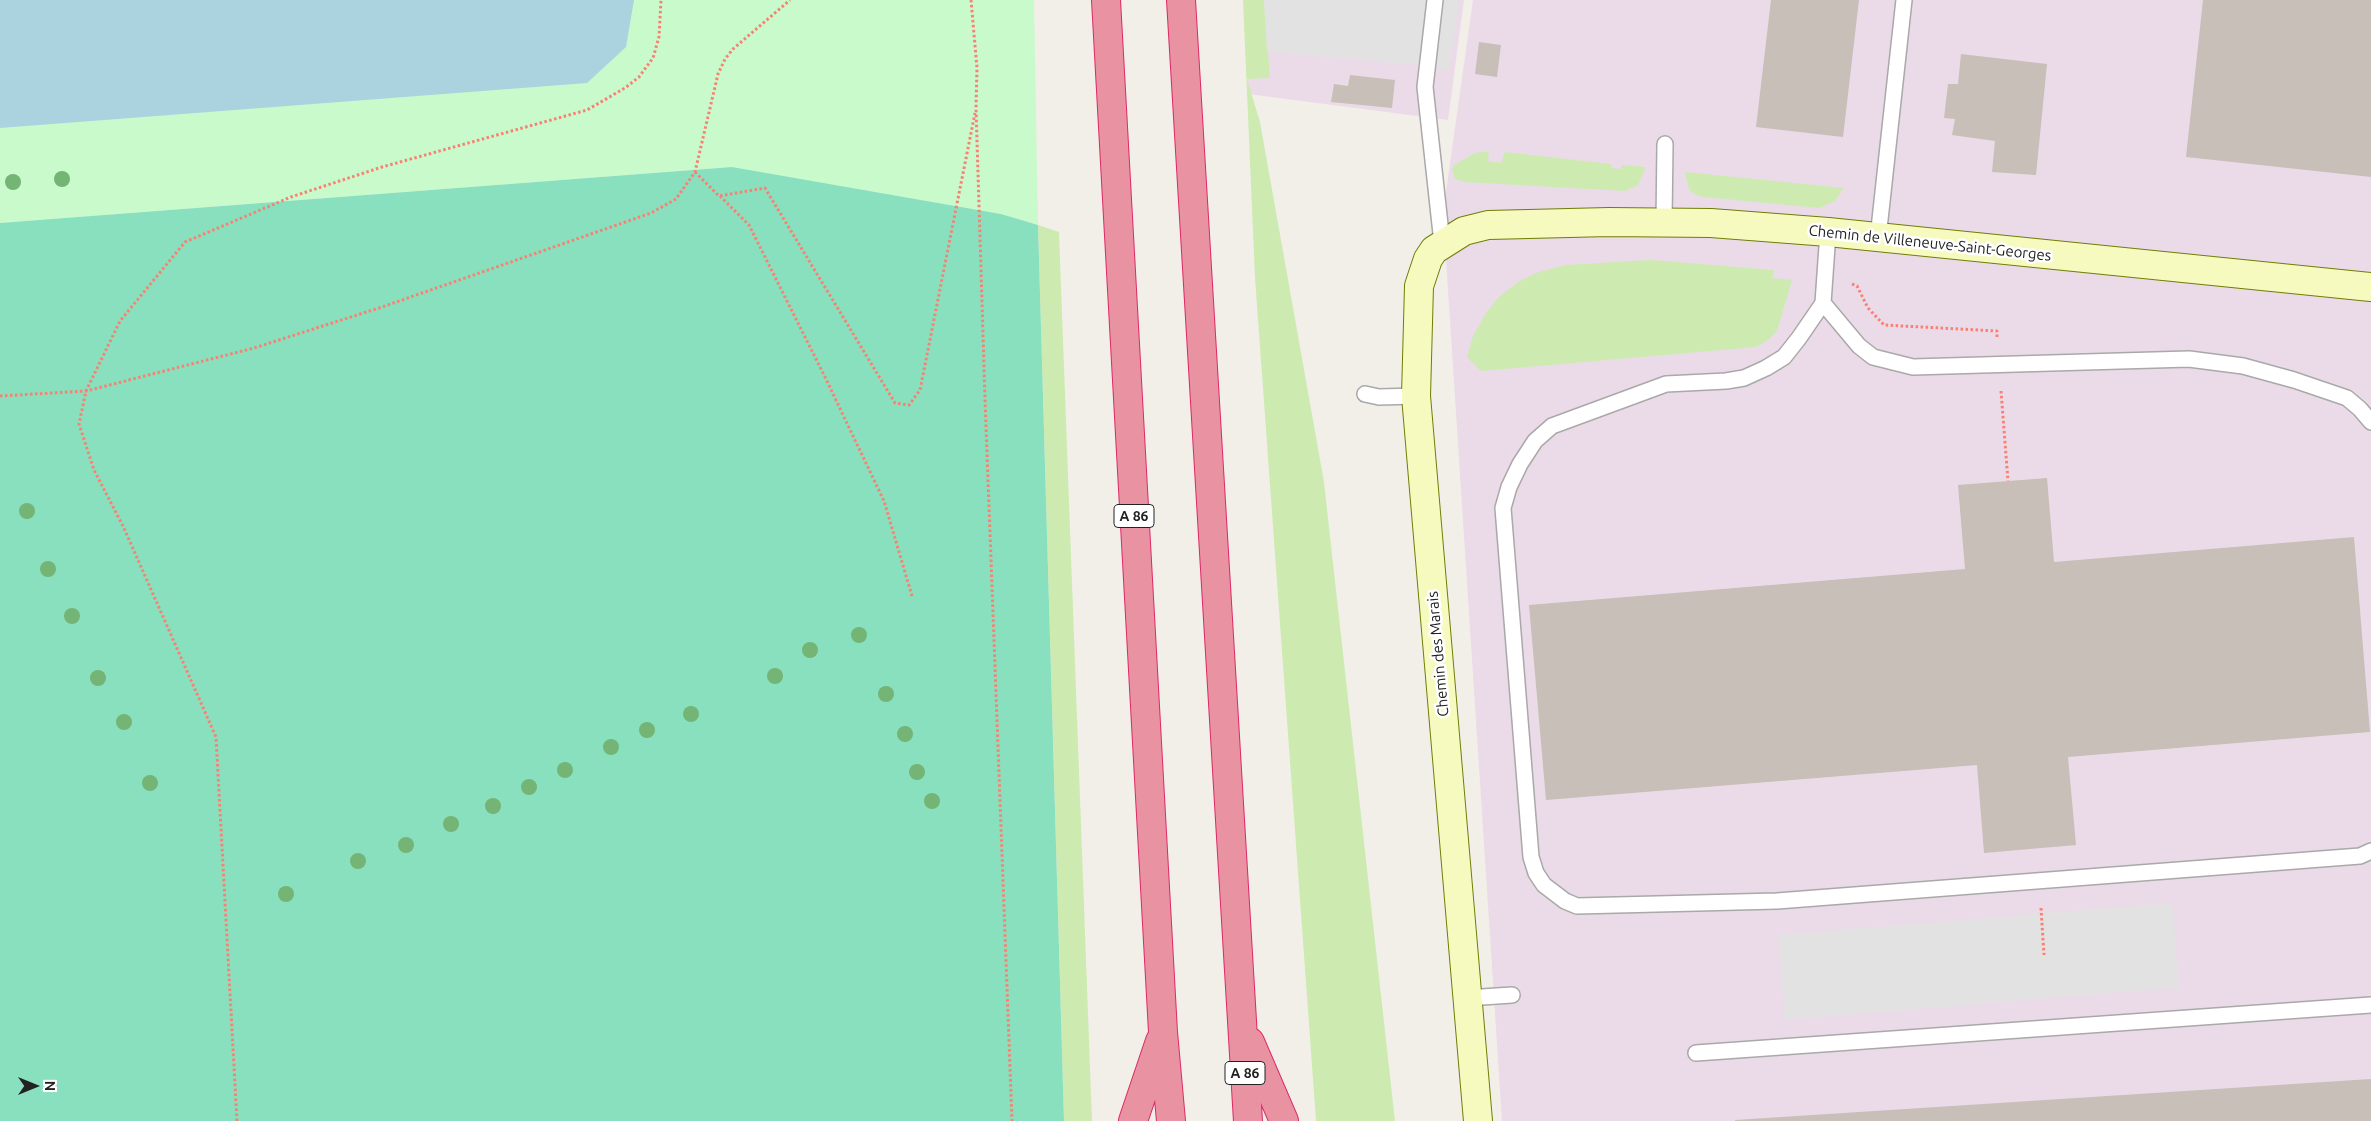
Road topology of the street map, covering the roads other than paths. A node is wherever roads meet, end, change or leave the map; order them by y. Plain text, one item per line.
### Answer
1 (1106, 0) edge
2 (1181, 0) edge
3 (1435, 0) edge
4 (1904, 0) edge
5 (1665, 144) dead end
6 (1664, 222) junction
7 (1488, 225) joint
8 (1828, 232) junction
9 (1878, 238) junction
10 (1442, 242) junction
11 (2371, 287) edge
12 (1823, 303) junction
13 (1365, 394) dead end
14 (1416, 396) junction
15 (2371, 422) edge
16 (2371, 851) edge
17 (1512, 995) dead end
18 (1467, 998) junction
19 (2371, 1005) edge
20 (1242, 1024) junction
21 (1163, 1032) junction
22 (1696, 1053) dead end
23 (1133, 1121) edge
24 (1171, 1121) edge
25 (1248, 1121) edge
26 (1284, 1121) edge
27 (1478, 1121) edge

1 - 21 highway, A 86
2 - 20 highway, A 86
3 - 10 lane
4 - 9 lane
5 - 6 lane
6 - 7 street, Chemin de Villeneuve-Saint-Georges
6 - 8 street, Chemin de Villeneuve-Saint-Georges
7 - 10 street, Chemin des Marais
8 - 9 street, Chemin de Villeneuve-Saint-Georges
8 - 12 lane
9 - 11 street, Chemin de Villeneuve-Saint-Georges
10 - 14 street, Chemin des Marais
12 - 15 lane
12 - 16 lane
13 - 14 lane
14 - 18 street, Chemin des Marais
17 - 18 lane
18 - 27 street, Chemin des Marais
19 - 22 lane
20 - 25 highway, A 86
20 - 26 highway
21 - 23 highway
21 - 24 highway, A 86

